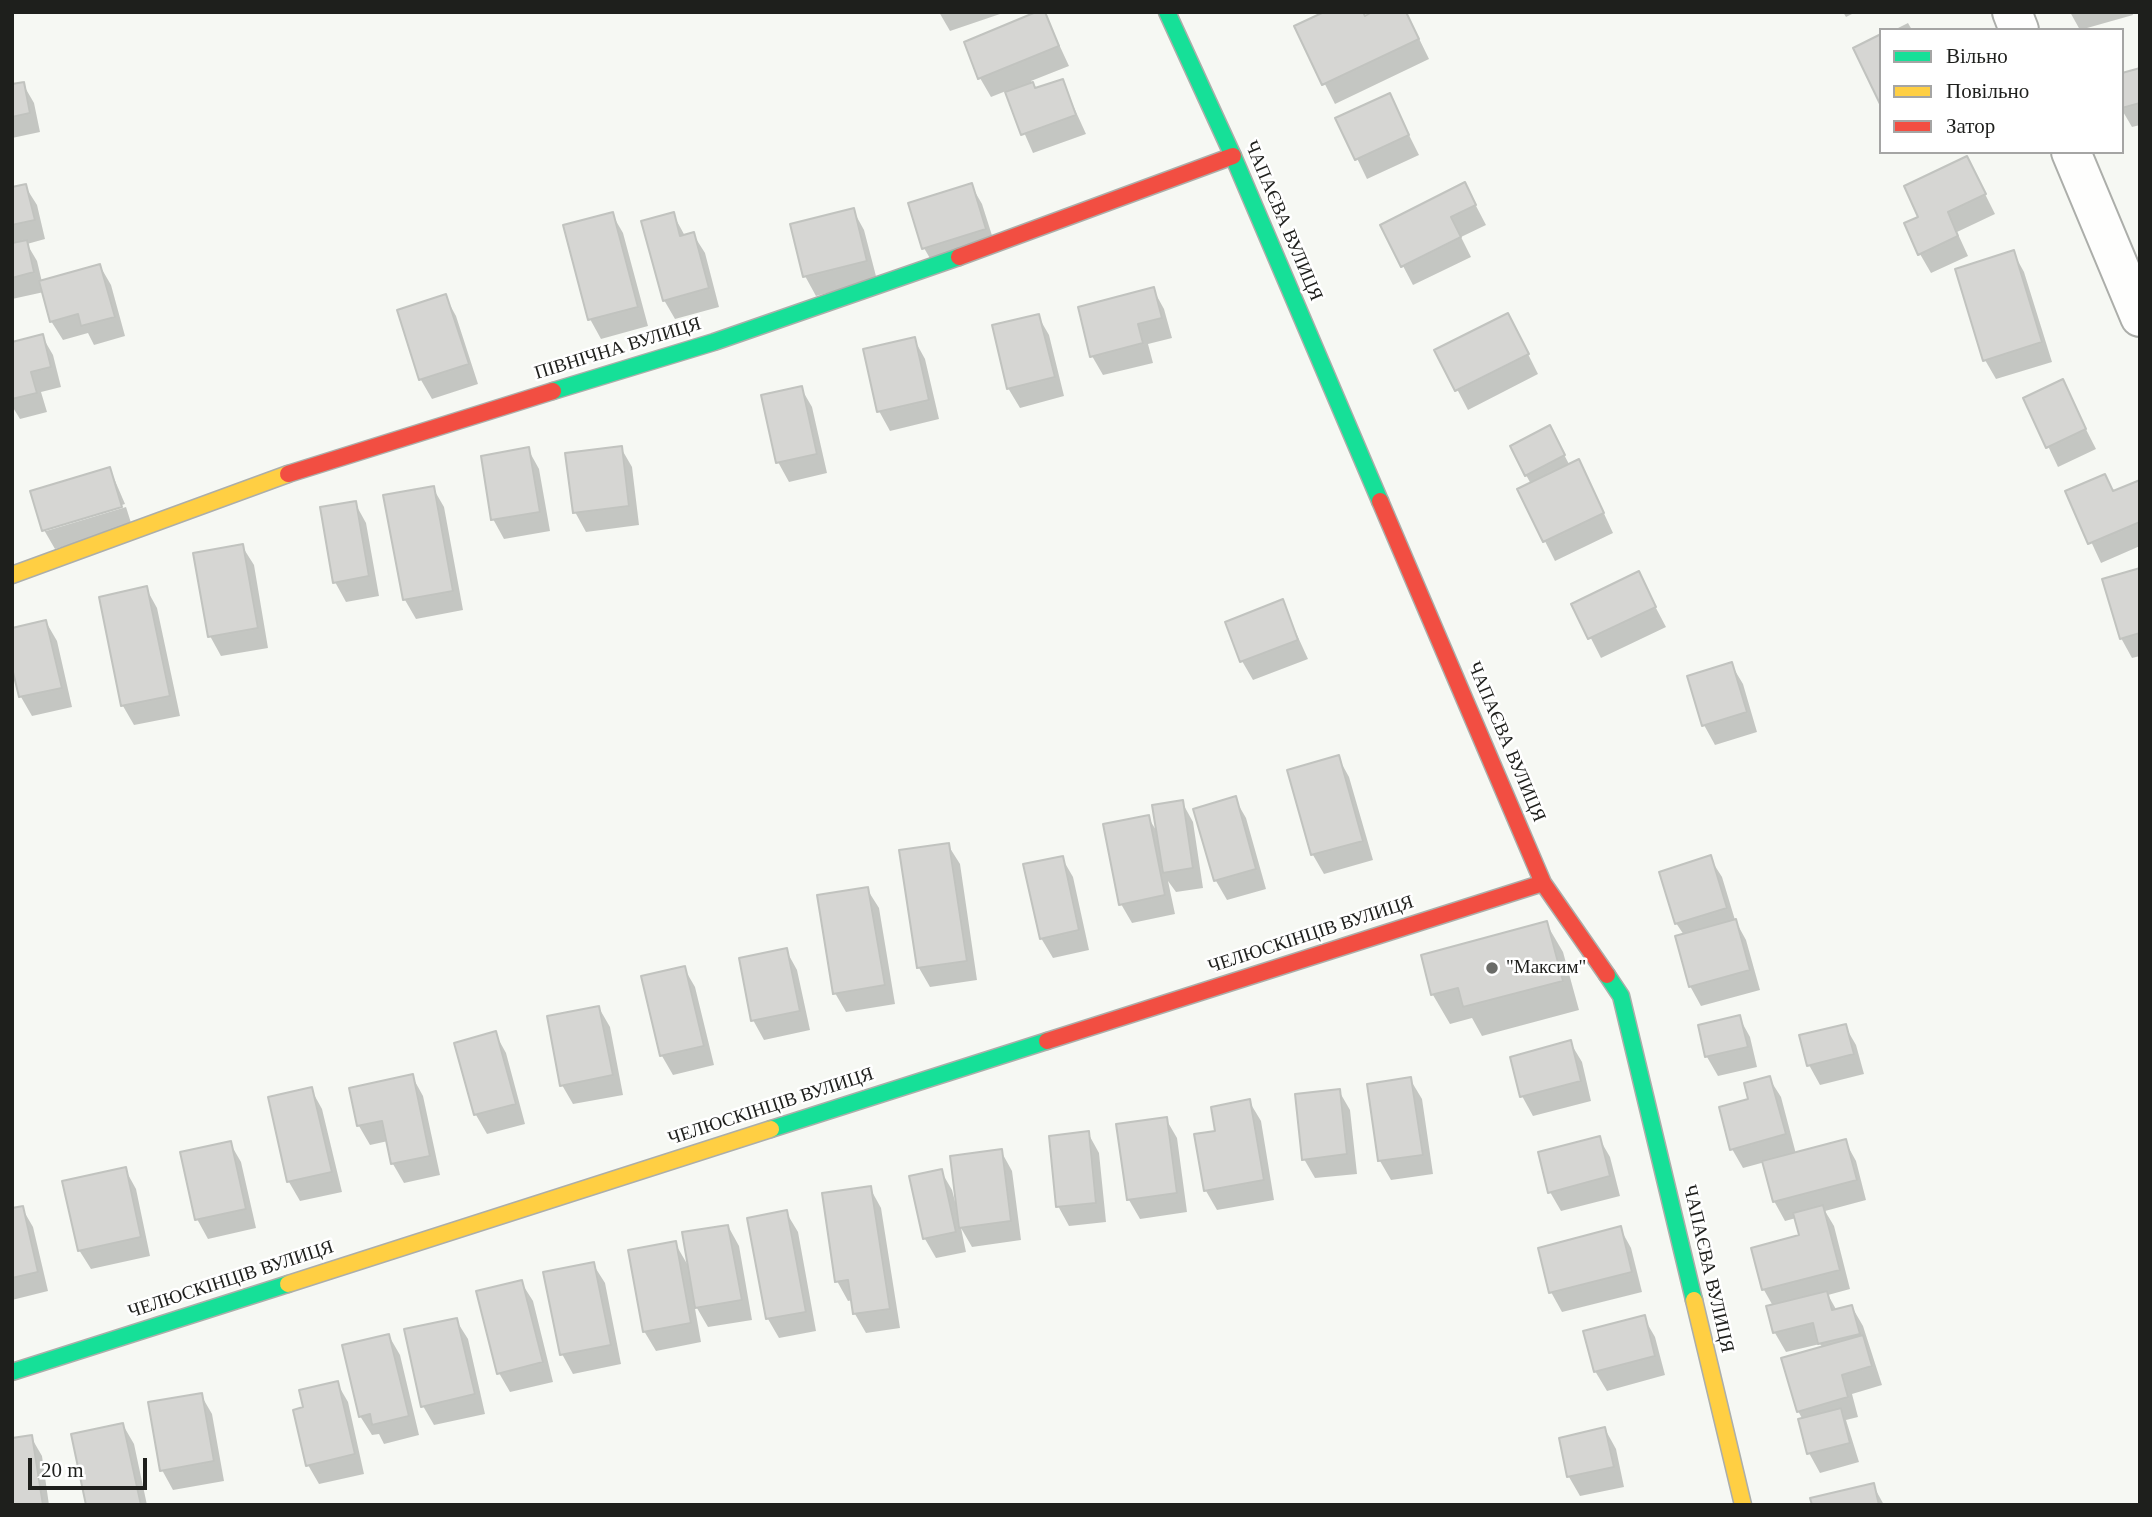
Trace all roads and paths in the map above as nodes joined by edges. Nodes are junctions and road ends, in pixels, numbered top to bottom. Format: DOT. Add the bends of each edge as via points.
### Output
graph roads {
  1 [pos="1167,12"];
  2 [pos="2012,12"];
  3 [pos="2019,28"];
  4 [pos="2072,154"];
  5 [pos="1233,156"];
  6 [pos="2140,317"];
  7 [pos="12,575"];
  8 [pos="1543,883"];
  9 [pos="12,1372"];
  10 [pos="1743,1505"];
  1 -- 5 [label="street, ЧАПАЄВА ВУЛИЦЯ"];
  2 -- 3 [label="street"];
  4 -- 6 [label="street"];
  5 -- 7 [label="street, ПІВНІЧНА ВУЛИЦЯ" via="714,342 323,461"];
  5 -- 8 [label="street, ЧАПАЄВА ВУЛИЦЯ"];
  8 -- 9 [label="street, ЧЕЛЮСКІНЦІВ ВУЛИЦЯ"];
  8 -- 10 [label="street, ЧАПАЄВА ВУЛИЦЯ" via="1621,996"];
}
